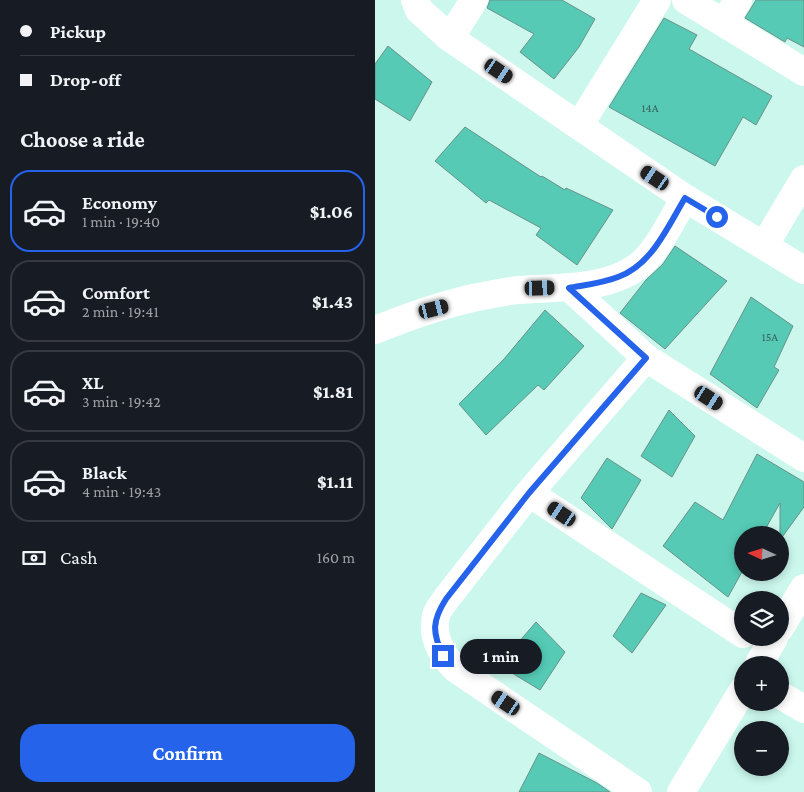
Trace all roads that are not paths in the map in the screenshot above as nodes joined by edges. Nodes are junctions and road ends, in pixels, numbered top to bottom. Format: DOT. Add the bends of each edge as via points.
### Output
graph roads {
  1 [pos="415,0"];
  2 [pos="474,0"];
  3 [pos="657,0"];
  4 [pos="686,0"];
  5 [pos="738,0"];
  6 [pos="724,23"];
  7 [pos="450,38"];
  8 [pos="804,72"];
  9 [pos="579,126"];
  10 [pos="804,179"];
  11 [pos="685,198"];
  12 [pos="764,246"];
  13 [pos="804,270"];
  14 [pos="569,288"];
  15 [pos="375,330"];
  16 [pos="646,358"];
  17 [pos="803,457"];
  18 [pos="529,493"];
  19 [pos="804,588"];
  20 [pos="789,610"];
  21 [pos="734,628"];
  22 [pos="789,701"];
  23 [pos="734,705"];
  24 [pos="804,710"];
  25 [pos="638,792"];
  26 [pos="681,792"];
  1 -- 7 [label="street" via="419,10"];
  2 -- 7 [label="street"];
  3 -- 9 [label="street"];
  4 -- 6 [label="street"];
  5 -- 6 [label="street"];
  6 -- 8 [label="street"];
  7 -- 9 [label="street"];
  9 -- 11 [label="street"];
  10 -- 12 [label="street"];
  11 -- 12 [label="street"];
  11 -- 14 [label="street" via="652,251 638,267 619,277"];
  12 -- 13 [label="street"];
  14 -- 15 [label="street" via="516,290 485,296 417,313"];
  14 -- 16 [label="street"];
  16 -- 17 [label="street"];
  16 -- 18 [label="street"];
  18 -- 21 [label="street"];
  18 -- 25 [label="street" via="436,615 437,644 456,669"];
  19 -- 20 [label="street"];
  22 -- 24 [label="street"];
  23 -- 26 [label="street"];
}
